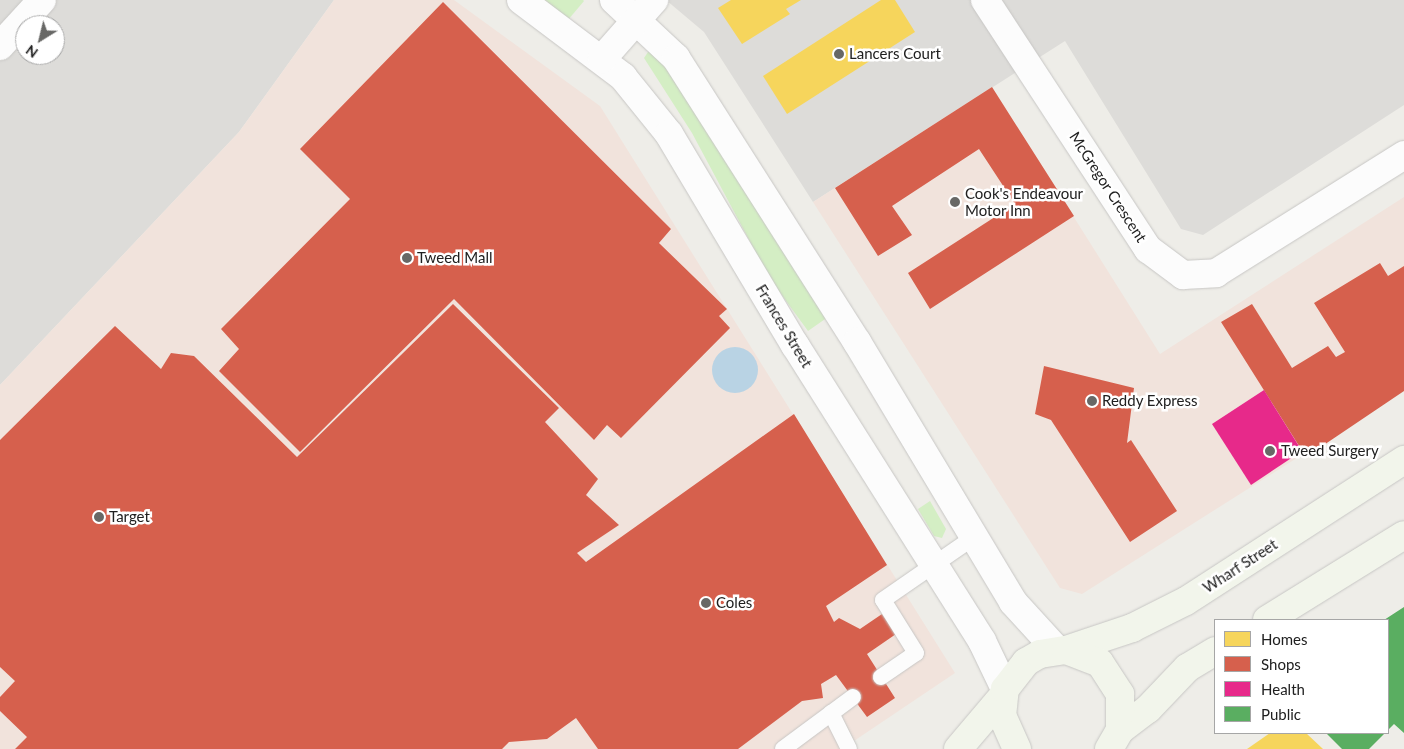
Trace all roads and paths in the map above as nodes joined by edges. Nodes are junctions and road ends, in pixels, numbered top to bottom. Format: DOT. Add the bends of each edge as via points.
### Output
graph roads {
  1 [pos="42,0"];
  2 [pos="521,0"];
  3 [pos="614,0"];
  4 [pos="985,0"];
  5 [pos="646,9"];
  6 [pos="0,46"];
  7 [pos="602,59"];
  8 [pos="1404,155"];
  9 [pos="1404,460"];
  10 [pos="1404,535"];
  11 [pos="974,537"];
  12 [pos="934,565"];
  13 [pos="1269,619"];
  14 [pos="1062,650"];
  15 [pos="1214,652"];
  16 [pos="881,677"];
  17 [pos="1004,692"];
  18 [pos="853,697"];
  19 [pos="831,713"];
  20 [pos="1115,742"];
  21 [pos="783,749"];
  22 [pos="849,749"];
  23 [pos="958,749"];
  24 [pos="1017,749"];
  1 -- 6 [label="street"];
  2 -- 7 [label="street, Frances Street"];
  3 -- 5 [label="street"];
  4 -- 8 [label="street, McGregor Crescent" via="1148,249 1183,275 1216,274"];
  5 -- 7 [label="street"];
  5 -- 11 [label="street"];
  7 -- 12 [label="street, Frances Street" via="625,79 670,134"];
  9 -- 14 [label="main road, Wharf Street" via="1149,622"];
  10 -- 13 [label="main road"];
  11 -- 12 [label="lane"];
  11 -- 14 [label="street" via="1013,602"];
  12 -- 16 [label="lane" via="882,600 916,652"];
  12 -- 17 [label="street, Frances Street"];
  14 -- 17 [label="main road, Wharf Street" via="1026,662"];
  14 -- 20 [label="main road" via="1100,663 1113,677 1123,712"];
  15 -- 20 [label="main road" via="1187,668"];
  17 -- 23 [label="main road"];
  17 -- 24 [label="main road" via="1002,716"];
  18 -- 19 [label="lane"];
  19 -- 21 [label="lane"];
  19 -- 22 [label="lane"];
}
